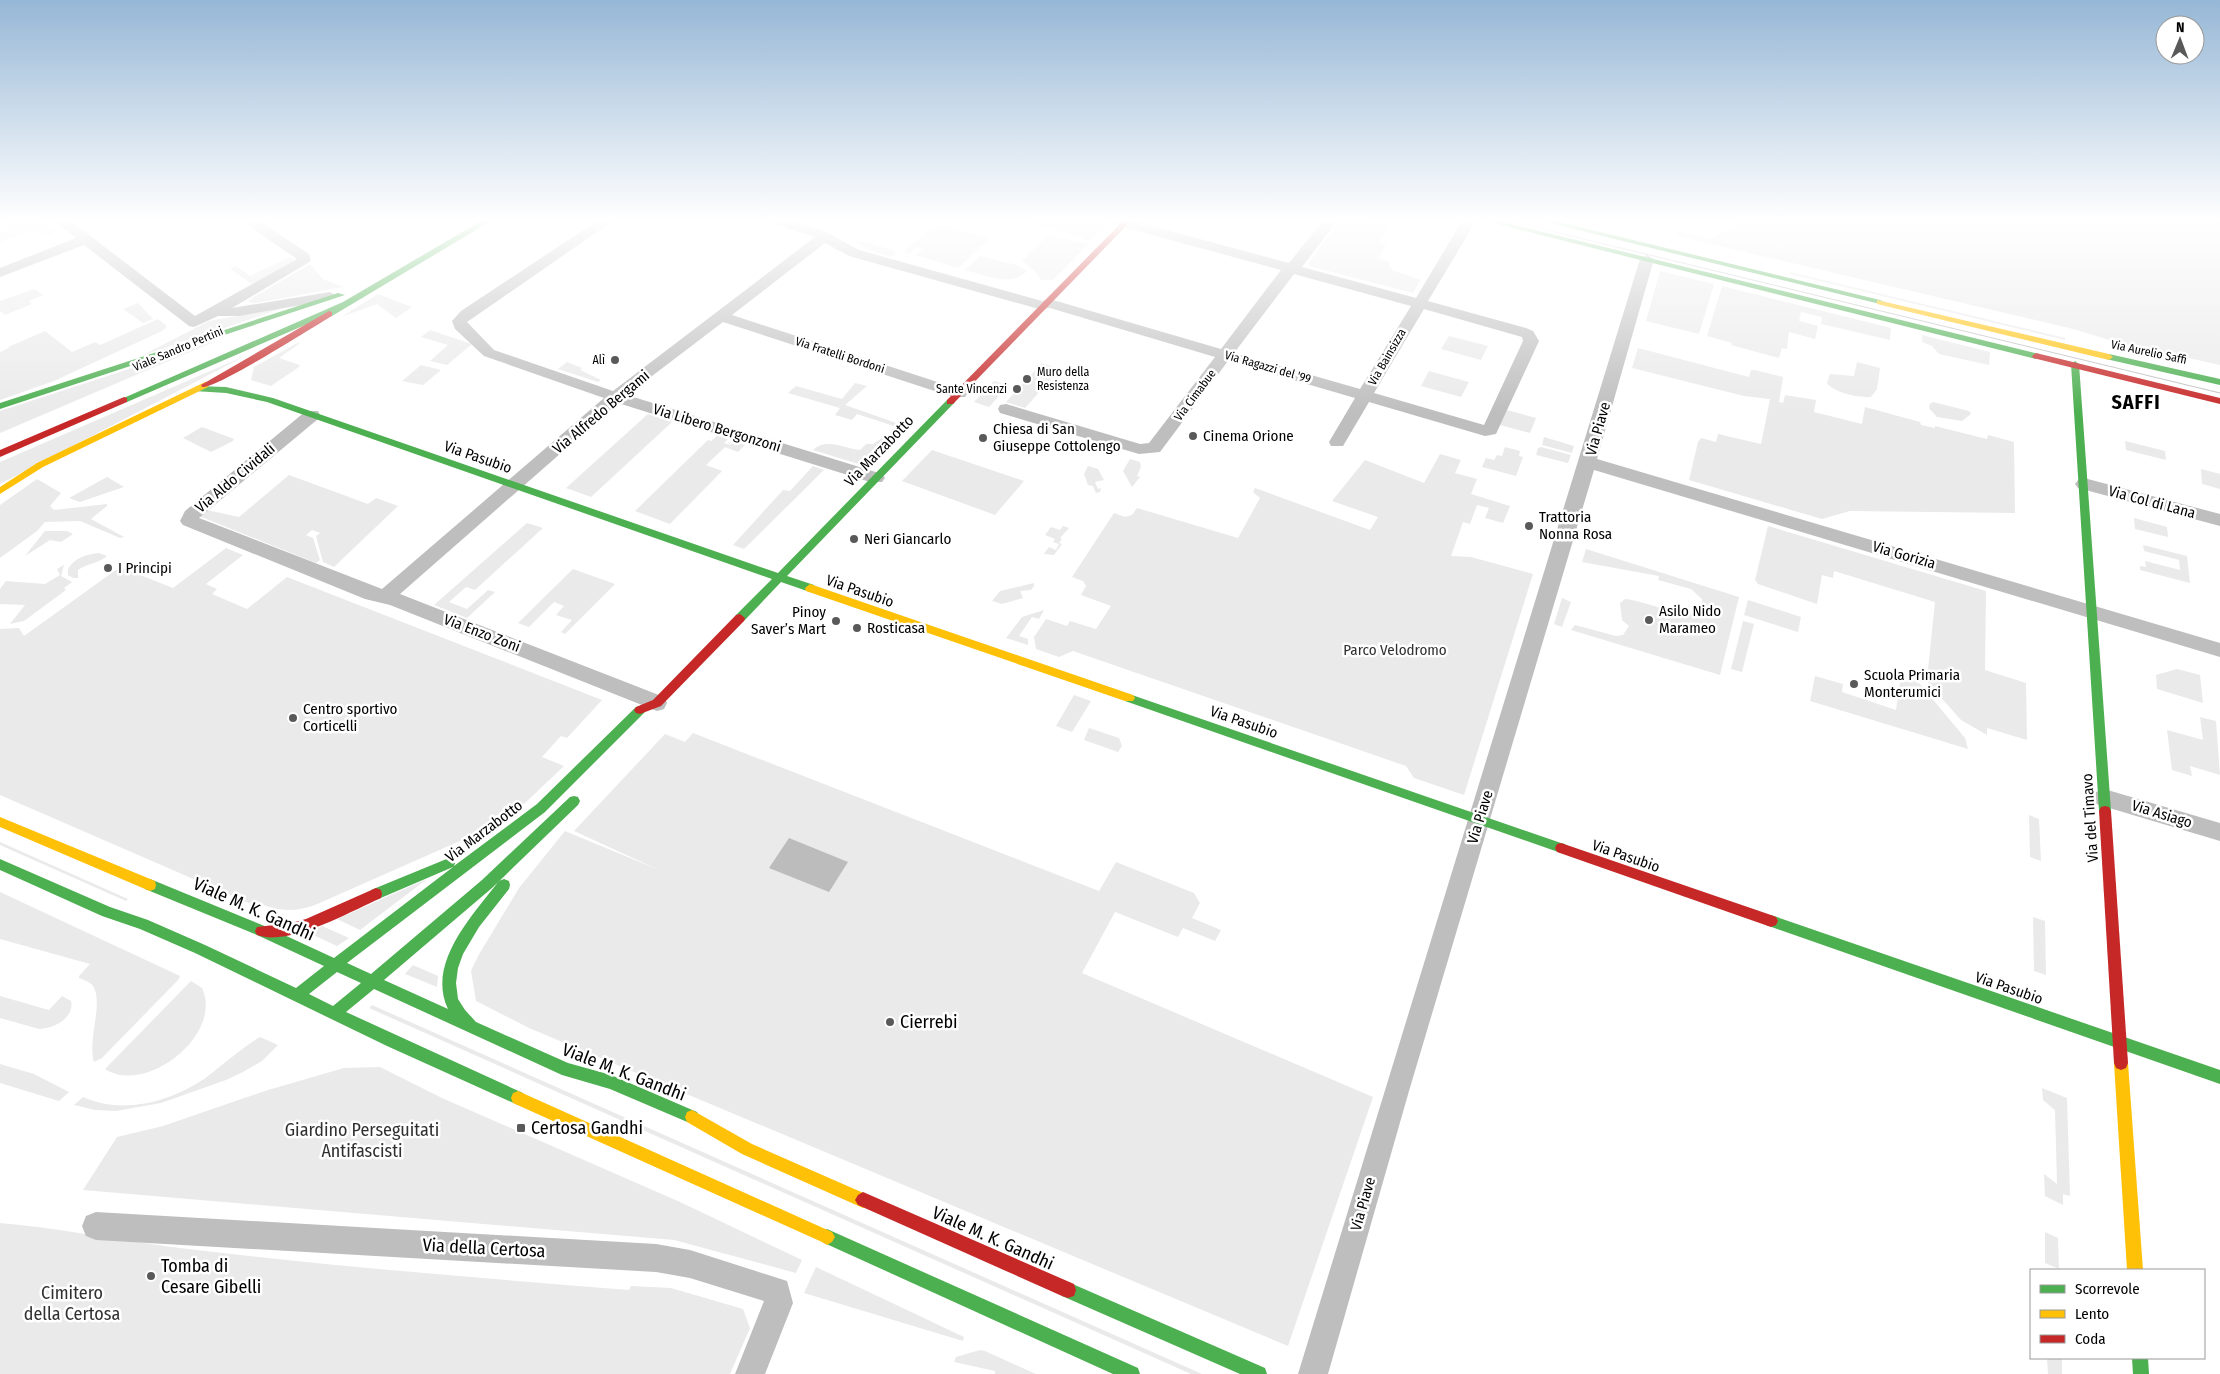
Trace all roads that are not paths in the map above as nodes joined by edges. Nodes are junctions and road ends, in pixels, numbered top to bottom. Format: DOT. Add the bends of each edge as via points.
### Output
graph roads {
  1 [pos="141,285"];
  2 [pos="262,285"];
  3 [pos="364,285"];
  4 [pos="367,285"];
  5 [pos="510,285"];
  6 [pos="761,285"];
  7 [pos="964,285"];
  8 [pos="1064,285"];
  9 [pos="1280,285"];
  10 [pos="1355,285"];
  11 [pos="1430,285"];
  12 [pos="1639,285"];
  13 [pos="1750,285"];
  14 [pos="1809,285"];
  15 [pos="341,299"];
  16 [pos="1419,303"];
  17 [pos="1046,304"];
  18 [pos="216,312"];
  19 [pos="720,316"];
  20 [pos="150,345"];
  21 [pos="1225,355"];
  22 [pos="2076,364"];
  23 [pos="232,370"];
  24 [pos="74,382"];
  25 [pos="2220,382"];
  26 [pos="197,389"];
  27 [pos="114,391"];
  28 [pos="959,394"];
  29 [pos="1365,395"];
  30 [pos="257,396"];
  31 [pos="616,396"];
  32 [pos="2220,401"];
  33 [pos="0,406"];
  34 [pos="1006,409"];
  35 [pos="312,415"];
  36 [pos="1338,442"];
  37 [pos="0,454"];
  38 [pos="1588,462"];
  39 [pos="876,478"];
  40 [pos="2084,484"];
  41 [pos="515,485"];
  42 [pos="0,491"];
  43 [pos="2220,520"];
  44 [pos="305,568"];
  45 [pos="779,578"];
  46 [pos="385,597"];
  47 [pos="2092,611"];
  48 [pos="2220,650"];
  49 [pos="656,711"];
  50 [pos="585,790"];
  51 [pos="2104,798"];
  52 [pos="1479,820"];
  53 [pos="0,822"];
  54 [pos="2220,832"];
  55 [pos="498,841"];
  56 [pos="536,842"];
  57 [pos="0,864"];
  58 [pos="262,931"];
  59 [pos="336,965"];
  60 [pos="372,982"];
  61 [pos="299,994"];
  62 [pos="335,1013"];
  63 [pos="472,1026"];
  64 [pos="2120,1042"];
  65 [pos="2220,1078"];
  66 [pos="96,1226"];
  67 [pos="2134,1269"];
  68 [pos="2140,1359"];
  69 [pos="750,1374"];
  70 [pos="1132,1374"];
  71 [pos="1259,1374"];
  72 [pos="1313,1374"];
  73 [pos="2141,1374"];
  1 -- 18 [label="street" via="189,325"];
  2 -- 18 [label="street"];
  3 -- 15 [label="main road, Viale Sandro Pertini"];
  4 -- 15 [label="main road, Viale Sandro Pertini"];
  5 -- 31 [label="street, Via Libero Bergonzoni" via="460,319 460,326 489,353"];
  6 -- 19 [label="street, Via Alfredo Bergami"];
  7 -- 17 [label="street, Via Ragazzi del '99"];
  8 -- 17 [label="main road, Via Marzabotto"];
  9 -- 21 [label="street, Via Cimabue"];
  10 -- 16 [label="street"];
  11 -- 16 [label="street, Via Bainsizza"];
  12 -- 38 [label="street, Via Piave"];
  13 -- 22 [label="main road, Via Aurelio Saffi"];
  14 -- 25 [label="main road, Via Aurelio Saffi"];
  15 -- 18 [label="street"];
  15 -- 23 [label="main road, Viale Sandro Pertini"];
  15 -- 24 [label="main road"];
  15 -- 27 [label="main road, Viale Sandro Pertini"];
  15 -- 37 [label="main road, Viale Sandro Pertini"];
  16 -- 29 [label="street, Via Bainsizza"];
  16 -- 29 [label="street, Via Ragazzi del '99" via="1521,331 1531,338 1488,431"];
  17 -- 21 [label="street, Via Ragazzi del '99"];
  17 -- 28 [label="main road, Via Marzabotto"];
  19 -- 28 [label="street, Via Fratelli Bordoni"];
  19 -- 31 [label="street, Via Alfredo Bergami"];
  20 -- 24 [label="main road"];
  21 -- 29 [label="street, Via Ragazzi del '99"];
  21 -- 34 [label="street, Via Cimabue" via="1151,449 1139,449"];
  22 -- 32 [label="main road, Via Aurelio Saffi"];
  22 -- 40 [label="main road, Via del Timavo"];
  23 -- 26 [label="main road, Viale Sandro Pertini"];
  23 -- 30 [label="main road, Via Pasubio" via="234,381"];
  24 -- 33 [label="main road"];
  26 -- 30 [label="main road, Via Pasubio" via="217,388"];
  26 -- 42 [label="main road, Viale Sandro Pertini" via="40,465"];
  28 -- 39 [label="main road, Via Marzabotto"];
  29 -- 36 [label="street, Via Bainsizza"];
  30 -- 35 [label="main road, Via Pasubio"];
  31 -- 39 [label="street, Via Libero Bergonzoni"];
  31 -- 41 [label="street, Via Alfredo Bergami"];
  35 -- 41 [label="main road, Via Pasubio"];
  35 -- 44 [label="street, Via Aldo Cividali" via="188,519"];
  38 -- 47 [label="street, Via Gorizia"];
  38 -- 52 [label="street, Via Piave"];
  39 -- 45 [label="main road, Via Marzabotto"];
  40 -- 43 [label="street, Via Col di Lana"];
  40 -- 47 [label="main road, Via del Timavo"];
  41 -- 45 [label="main road, Via Pasubio"];
  41 -- 46 [label="street, Via Alfredo Bergami"];
  44 -- 46 [label="street, Via Enzo Zoni"];
  45 -- 49 [label="main road, Via Marzabotto"];
  45 -- 52 [label="main road, Via Pasubio"];
  46 -- 49 [label="street, Via Enzo Zoni" via="610,682"];
  47 -- 48 [label="street, Via Gorizia"];
  47 -- 51 [label="main road, Via del Timavo"];
  49 -- 55 [label="main road, Via Marzabotto" via="638,711 547,804"];
  50 -- 56 [label="main road"];
  51 -- 54 [label="street, Via Asiago"];
  51 -- 64 [label="main road, Via del Timavo"];
  52 -- 64 [label="main road, Via Pasubio"];
  52 -- 72 [label="street, Via Piave"];
  53 -- 58 [label="main road, Viale M. K. Gandhi"];
  55 -- 58 [label="main road" via="320,920 286,930"];
  55 -- 59 [label="main road, Via Marzabotto"];
  56 -- 60 [label="main road"];
  56 -- 63 [label="main road" via="463,944 451,969 452,999 457,1010"];
  57 -- 61 [label="main road"];
  58 -- 59 [label="main road, Viale M. K. Gandhi"];
  59 -- 60 [label="main road, Viale M. K. Gandhi"];
  59 -- 61 [label="main road, Via Marzabotto"];
  60 -- 62 [label="main road"];
  60 -- 63 [label="main road, Viale M. K. Gandhi"];
  61 -- 62 [label="main road"];
  62 -- 70 [label="main road"];
  63 -- 71 [label="main road, Viale M. K. Gandhi" via="567,1070 612,1082 696,1119 747,1149"];
  64 -- 65 [label="main road, Via Pasubio"];
  64 -- 67 [label="main road, Via del Timavo"];
  66 -- 69 [label="street, Via della Certosa" via="674,1260 778,1291 779,1303"];
  68 -- 73 [label="main road"];
}
